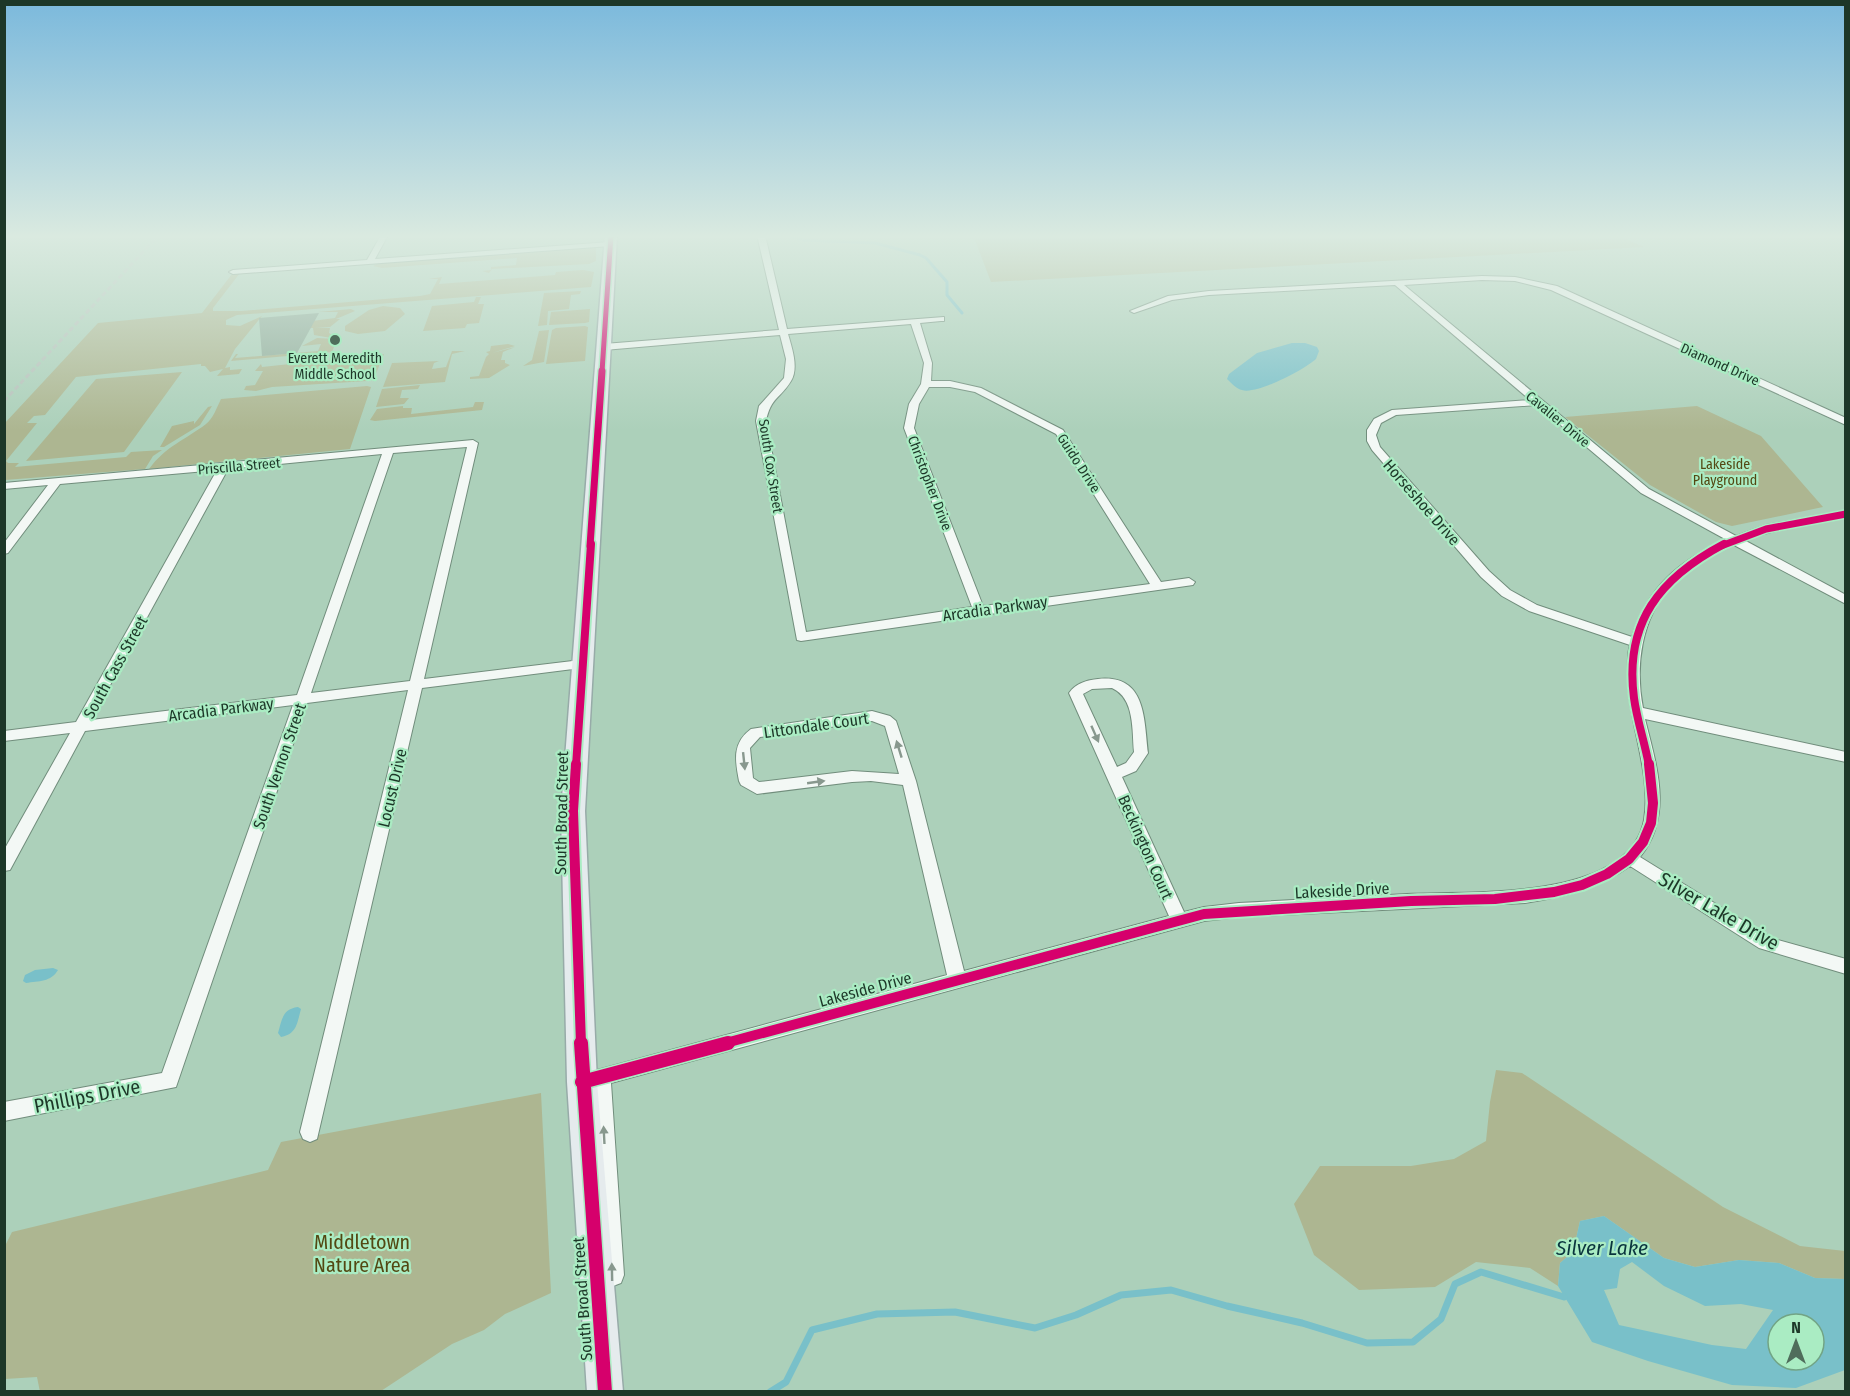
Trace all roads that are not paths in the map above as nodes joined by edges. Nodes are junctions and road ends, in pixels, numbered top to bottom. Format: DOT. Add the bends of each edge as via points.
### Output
graph roads {
  1 [pos="607,300"];
  2 [pos="776,300"];
  3 [pos="1163,300"];
  4 [pos="1417,300"];
  5 [pos="1577,300"];
  6 [pos="1134,311"];
  7 [pos="941,319"];
  8 [pos="915,322"];
  9 [pos="783,332"];
  10 [pos="604,347"];
  11 [pos="926,384"];
  12 [pos="1537,402"];
  13 [pos="1845,422"];
  14 [pos="473,443"];
  15 [pos="388,452"];
  16 [pos="224,467"];
  17 [pos="57,481"];
  18 [pos="4,486"];
  19 [pos="1845,514"];
  20 [pos="1731,539"];
  21 [pos="4,551"];
  22 [pos="1189,582"];
  23 [pos="1157,586"];
  24 [pos="1845,600"];
  25 [pos="979,610"];
  26 [pos="801,637"];
  27 [pos="1637,643"];
  28 [pos="581,664"];
  29 [pos="416,685"];
  30 [pos="303,699"];
  31 [pos="1637,712"];
  32 [pos="82,727"];
  33 [pos="4,736"];
  34 [pos="1845,757"];
  35 [pos="1113,775"];
  36 [pos="909,781"];
  37 [pos="1630,858"];
  38 [pos="4,865"];
  39 [pos="1179,919"];
  40 [pos="1845,967"];
  41 [pos="957,980"];
  42 [pos="592,1079"];
  43 [pos="169,1081"];
  44 [pos="4,1112"];
  45 [pos="310,1132"];
  46 [pos="605,1392"];
  1 -- 10 [label="main road, South Broad Street"];
  2 -- 9 [label="street, South Cox Street"];
  3 -- 6 [label="street, Diamond Drive"];
  4 -- 12 [label="street, Cavalier Drive"];
  5 -- 13 [label="street, Diamond Drive"];
  7 -- 8 [label="street"];
  8 -- 9 [label="street"];
  8 -- 11 [label="street, Christopher Drive" via="928,363"];
  9 -- 10 [label="street"];
  9 -- 26 [label="street, South Cox Street" via="790,359 788,379 764,406 761,421"];
  10 -- 28 [label="main road, South Broad Street"];
  11 -- 23 [label="street, Guido Drive" via="978,390 1060,432"];
  11 -- 25 [label="street, Christopher Drive" via="914,404 909,428"];
  12 -- 20 [label="street, Cavalier Drive" via="1645,491"];
  12 -- 27 [label="street, Horseshoe Drive" via="1395,412 1379,419 1370,436 1391,466 1506,593 1533,608"];
  14 -- 15 [label="street, Priscilla Street"];
  14 -- 29 [label="street, Locust Drive"];
  15 -- 16 [label="street, Priscilla Street"];
  15 -- 30 [label="street, South Vernon Street"];
  16 -- 17 [label="street, Priscilla Street"];
  16 -- 32 [label="street, South Cass Street"];
  17 -- 18 [label="street, Priscilla Street"];
  17 -- 21 [label="street"];
  19 -- 20 [label="street, Lakeside Drive" via="1794,521"];
  20 -- 24 [label="street, Cavalier Drive"];
  20 -- 27 [label="street, Lakeside Drive" via="1693,559 1663,587 1644,620"];
  22 -- 23 [label="street, Arcadia Parkway"];
  23 -- 25 [label="street, Arcadia Parkway"];
  25 -- 26 [label="street, Arcadia Parkway"];
  27 -- 31 [label="street, Lakeside Drive"];
  28 -- 29 [label="street, Arcadia Parkway"];
  28 -- 42 [label="main road, South Broad Street" via="573,812"];
  29 -- 30 [label="street, Arcadia Parkway"];
  29 -- 45 [label="street, Locust Drive"];
  30 -- 32 [label="street, Arcadia Parkway"];
  30 -- 43 [label="street, South Vernon Street"];
  31 -- 34 [label="street"];
  31 -- 37 [label="street, Lakeside Drive" via="1653,787 1653,807 1642,842"];
  32 -- 33 [label="street, Arcadia Parkway"];
  32 -- 38 [label="street, South Cass Street"];
  35 -- 35 [label="street, Beckington Court, one-way" via="1131,767 1141,753 1133,696 1126,687 1111,682 1083,685 1076,693"];
  35 -- 39 [label="street, Beckington Court"];
  36 -- 36 [label="street, Littondale Court, one-way" via="891,724 872,716 756,733 742,747 746,781 757,788 866,775"];
  36 -- 41 [label="street, Littondale Court"];
  37 -- 39 [label="street, Lakeside Drive" via="1594,881 1525,896 1239,910"];
  37 -- 40 [label="street, Silver Lake Drive" via="1765,942"];
  39 -- 41 [label="street, Lakeside Drive"];
  41 -- 42 [label="street, Lakeside Drive"];
  42 -- 46 [label="main road, South Broad Street" via="599,1328"];
  43 -- 44 [label="street, Phillips Drive"];
}
